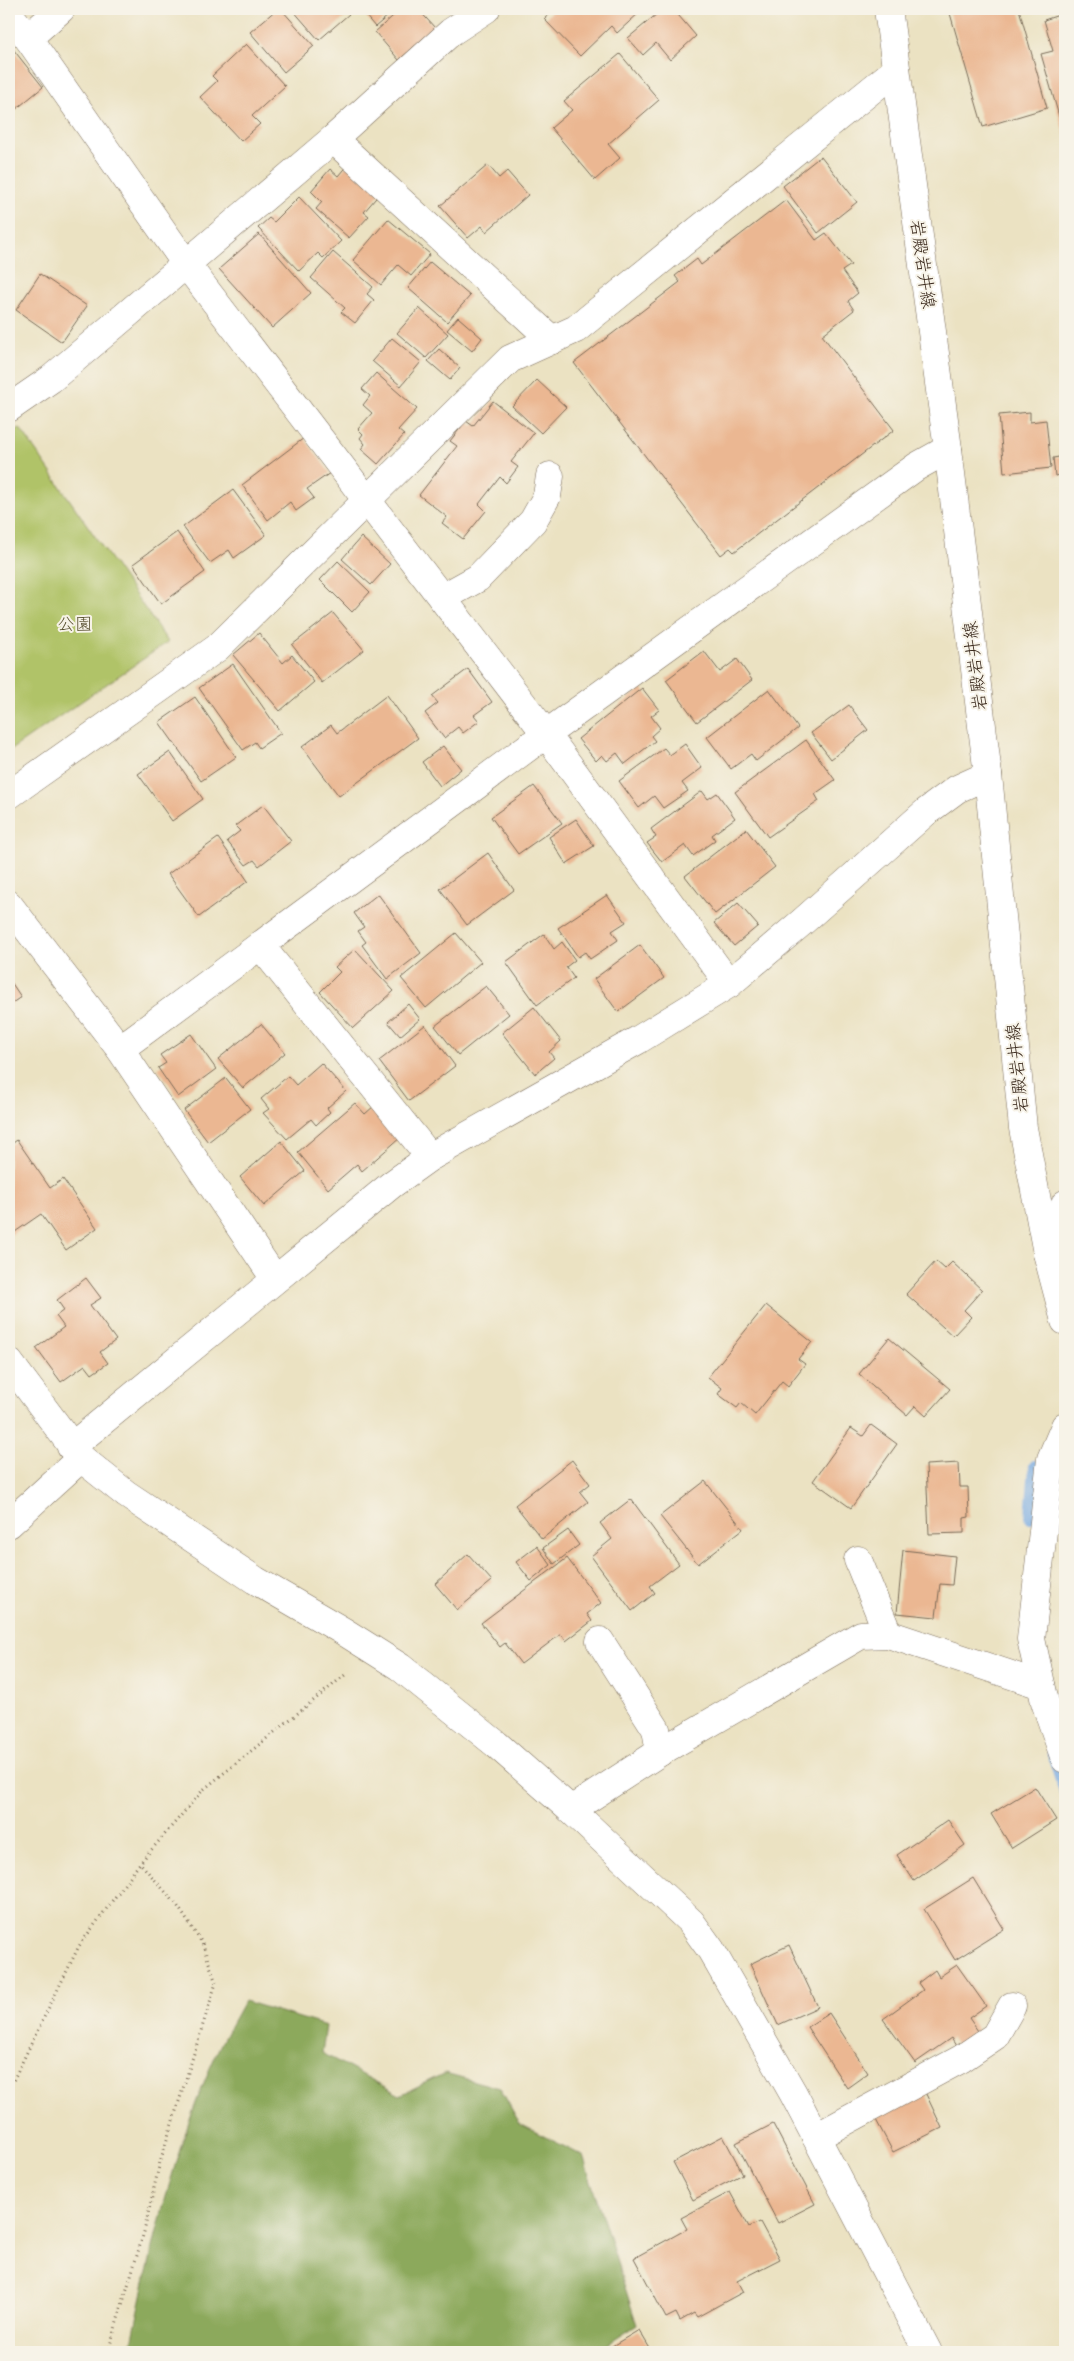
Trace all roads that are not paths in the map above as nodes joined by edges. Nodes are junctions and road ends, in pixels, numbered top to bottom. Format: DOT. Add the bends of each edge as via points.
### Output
graph roads {
  1 [pos="61,9"];
  2 [pos="486,9"];
  3 [pos="888,9"];
  4 [pos="9,14"];
  5 [pos="28,38"];
  6 [pos="896,70"];
  7 [pos="334,139"];
  8 [pos="186,264"];
  9 [pos="552,340"];
  10 [pos="9,408"];
  11 [pos="948,449"];
  12 [pos="550,476"];
  13 [pos="367,501"];
  14 [pos="442,598"];
  15 [pos="546,734"];
  16 [pos="988,774"];
  17 [pos="9,795"];
  18 [pos="9,905"];
  19 [pos="260,944"];
  20 [pos="729,984"];
  21 [pos="120,1049"];
  22 [pos="430,1157"];
  23 [pos="1065,1204"];
  24 [pos="1047,1253"];
  25 [pos="275,1279"];
  26 [pos="1065,1321"];
  27 [pos="9,1362"];
  28 [pos="1065,1426"];
  29 [pos="76,1452"];
  30 [pos="9,1524"];
  31 [pos="858,1560"];
  32 [pos="888,1634"];
  33 [pos="600,1641"];
  34 [pos="1041,1685"];
  35 [pos="660,1752"];
  36 [pos="1065,1758"];
  37 [pos="572,1810"];
  38 [pos="1012,2006"];
  39 [pos="816,2137"];
  40 [pos="919,2349"];
  1 -- 5 [label="street"];
  2 -- 7 [label="street" via="451,32"];
  3 -- 6 [label="street, 岩殿岩井線"];
  4 -- 5 [label="street"];
  5 -- 8 [label="street"];
  6 -- 9 [label="street" via="576,329"];
  6 -- 11 [label="street, 岩殿岩井線"];
  7 -- 8 [label="street"];
  7 -- 9 [label="street"];
  8 -- 10 [label="street" via="51,379"];
  8 -- 13 [label="street"];
  9 -- 13 [label="street" via="510,359"];
  11 -- 15 [label="street" via="916,467"];
  11 -- 16 [label="street, 岩殿岩井線"];
  12 -- 14 [label="street" via="547,496 534,521 478,578"];
  13 -- 14 [label="street"];
  13 -- 17 [label="street" via="217,648"];
  14 -- 15 [label="street"];
  15 -- 19 [label="street"];
  15 -- 20 [label="street"];
  16 -- 20 [label="street" via="957,789 926,812"];
  16 -- 24 [label="street, 岩殿岩井線" via="1024,1128"];
  18 -- 21 [label="street"];
  19 -- 21 [label="street"];
  19 -- 22 [label="street"];
  20 -- 22 [label="street" via="638,1040"];
  21 -- 25 [label="street"];
  22 -- 25 [label="street"];
  23 -- 24 [label="street"];
  24 -- 26 [label="street, 岩殿岩井線"];
  25 -- 29 [label="street"];
  27 -- 29 [label="street"];
  28 -- 34 [label="street" via="1051,1459 1031,1639"];
  29 -- 30 [label="street"];
  29 -- 37 [label="street" via="126,1494 255,1580 400,1667"];
  31 -- 32 [label="street"];
  32 -- 34 [label="street"];
  32 -- 35 [label="street" via="861,1635"];
  33 -- 35 [label="street" via="656,1729"];
  34 -- 36 [label="street"];
  35 -- 37 [label="street"];
  37 -- 39 [label="street" via="691,1922 716,1958"];
  38 -- 39 [label="street" via="995,2036 961,2059"];
  39 -- 40 [label="street"];
}
